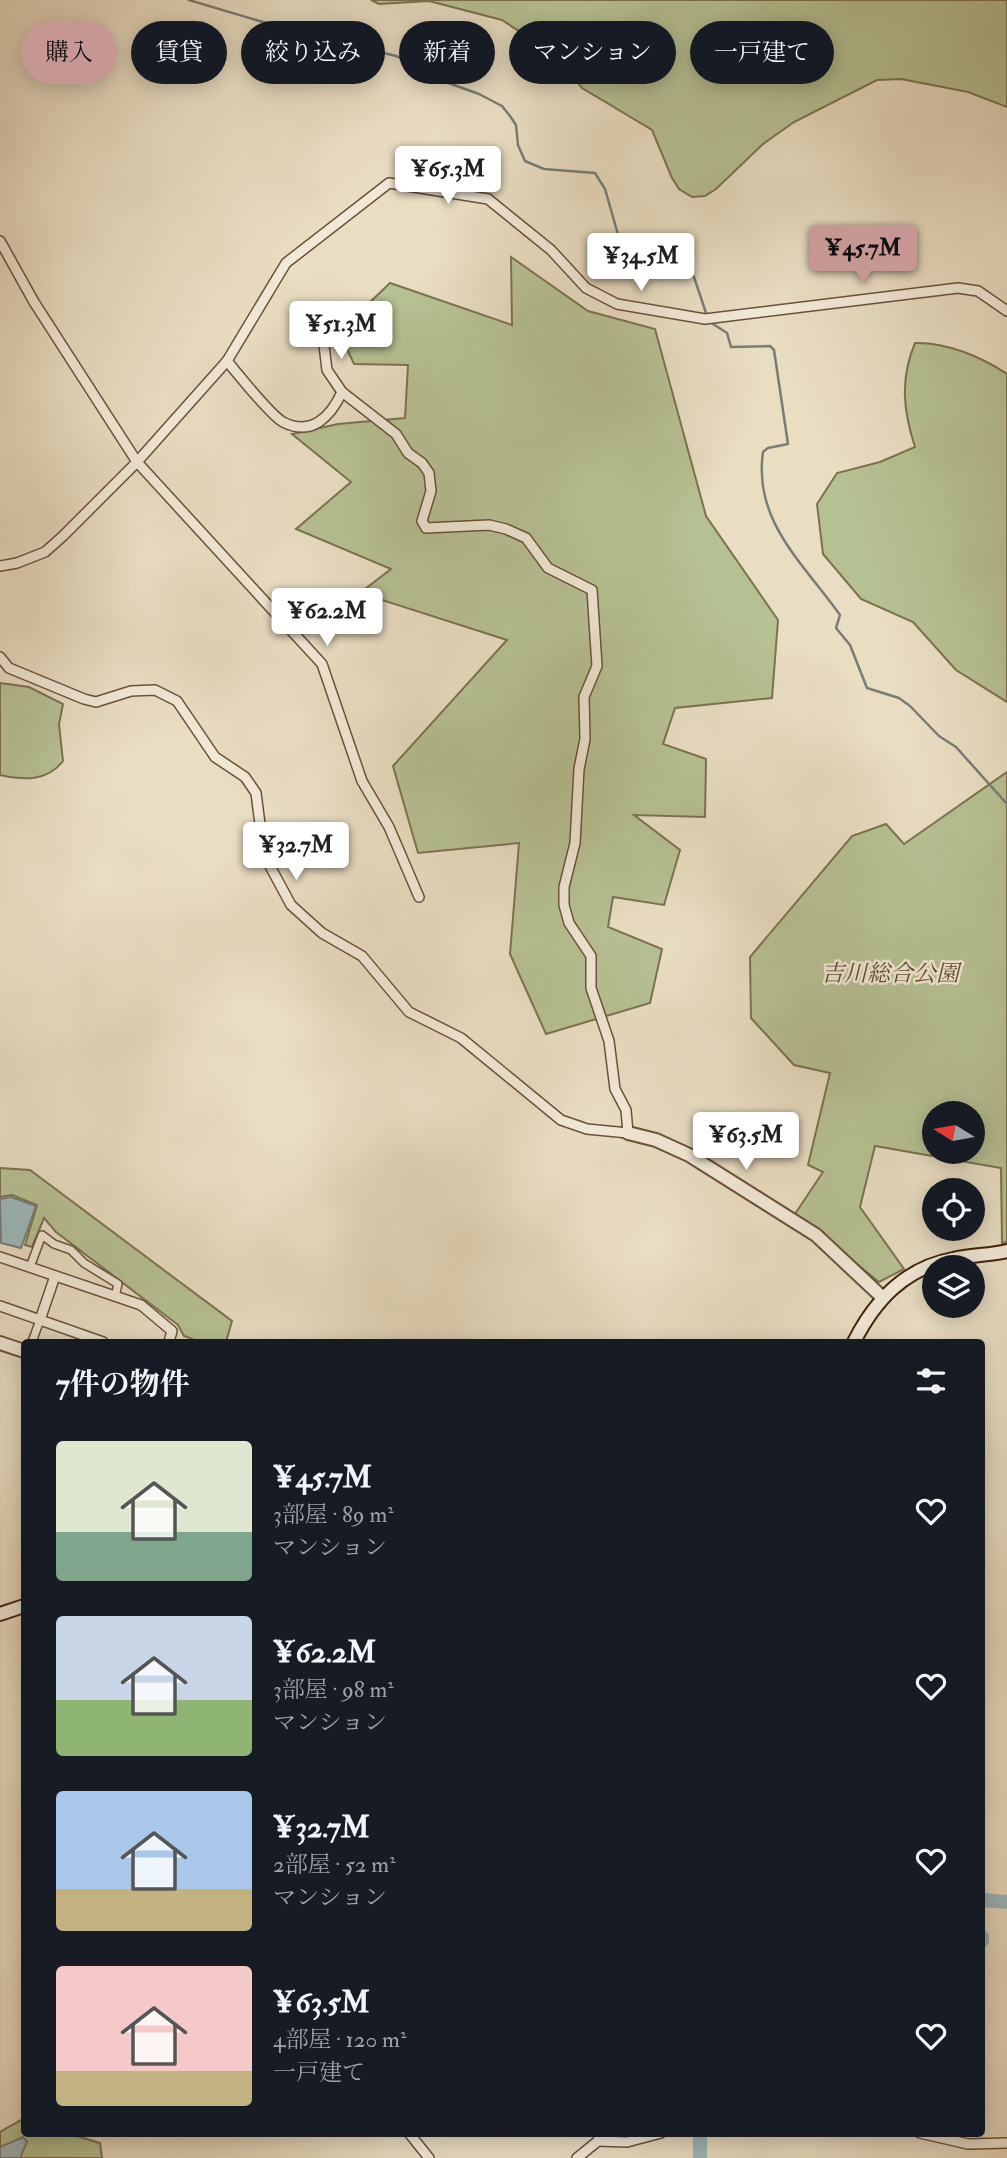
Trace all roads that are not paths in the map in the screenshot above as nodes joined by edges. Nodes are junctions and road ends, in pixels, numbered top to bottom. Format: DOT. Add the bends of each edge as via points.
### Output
graph roads {
  1 [pos="0,241"];
  2 [pos="1007,312"];
  3 [pos="323,337"];
  4 [pos="227,361"];
  5 [pos="342,392"];
  6 [pos="137,462"];
  7 [pos="0,566"];
  8 [pos="0,657"];
  9 [pos="419,897"];
  10 [pos="628,1133"];
  11 [pos="1007,1251"];
  12 [pos="0,1257"];
  13 [pos="30,1267"];
  14 [pos="55,1276"];
  15 [pos="115,1297"];
  16 [pos="883,1297"];
  17 [pos="0,1306"];
  18 [pos="40,1320"];
  19 [pos="33,1339"];
  20 [pos="94,1339"];
  21 [pos="170,1339"];
  22 [pos="856,1339"];
  23 [pos="0,1343"];
  24 [pos="21,1350"];
  25 [pos="21,1607"];
  26 [pos="0,1614"];
  27 [pos="412,2137"];
  28 [pos="599,2137"];
  29 [pos="646,2137"];
  30 [pos="937,2137"];
  31 [pos="1007,2143"];
  32 [pos="429,2158"];
  33 [pos="577,2158"];
  1 -- 6 [label="street"];
  2 -- 4 [label="street" via="978,291 958,288 705,319 617,304 586,288 551,250 488,199 394,183 286,263"];
  3 -- 5 [label="street" via="327,370"];
  4 -- 5 [label="street" via="282,422 320,423 332,414"];
  4 -- 6 [label="street"];
  5 -- 10 [label="street" via="396,434 429,474 431,491 422,521 426,528 489,525 506,529 526,538 548,568 592,590 597,666 584,697 585,739 564,905 569,923 591,956 592,988 610,1041 615,1090 626,1110"];
  6 -- 7 [label="street" via="45,552"];
  6 -- 9 [label="street" via="322,664 362,781 389,827"];
  8 -- 10 [label="street" via="9,668 96,702 131,691 155,690 177,701 215,757 245,777 256,793 264,855 292,905 321,933 362,956 409,1012 461,1038 555,1115 587,1129"];
  10 -- 16 [label="street" via="689,1155 816,1235"];
  11 -- 16 [label="street" via="928,1266"];
  12 -- 13 [label="street"];
  13 -- 14 [label="street"];
  13 -- 15 [label="street" via="42,1235 118,1284"];
  14 -- 15 [label="street"];
  14 -- 18 [label="street"];
  15 -- 21 [label="street" via="141,1306 172,1331"];
  16 -- 22 [label="street"];
  17 -- 18 [label="street"];
  18 -- 19 [label="street"];
  18 -- 20 [label="street"];
  23 -- 24 [label="street"];
  25 -- 26 [label="street"];
  27 -- 32 [label="street"];
  28 -- 29 [label="street" via="627,2142"];
  28 -- 33 [label="street"];
  30 -- 31 [label="street" via="968,2144"];
}
